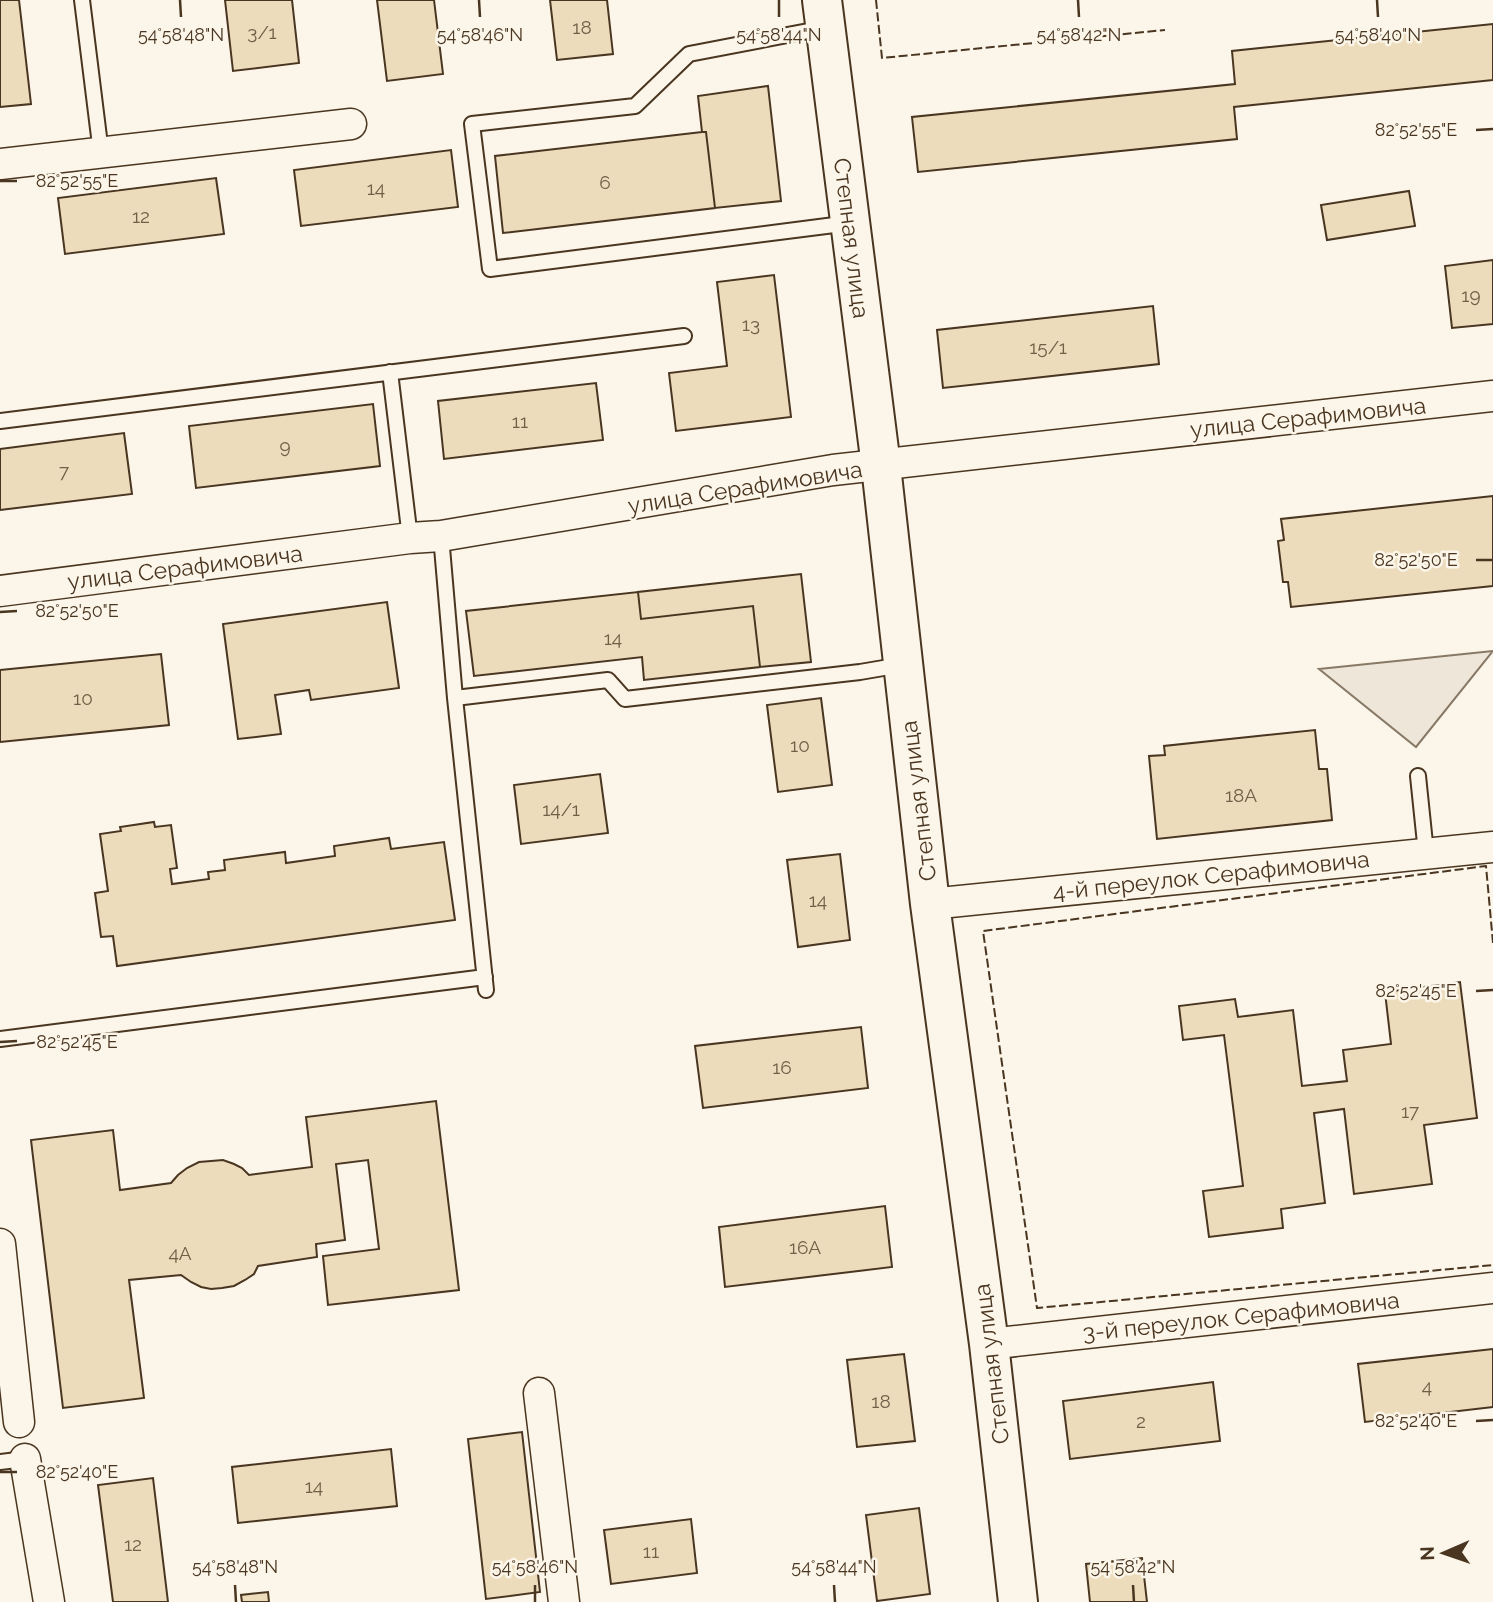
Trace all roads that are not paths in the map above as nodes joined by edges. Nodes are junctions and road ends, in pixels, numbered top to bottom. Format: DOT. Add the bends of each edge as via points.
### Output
graph roads {
  1 [pos="82,0"];
  2 [pos="824,14"];
  3 [pos="351,124"];
  4 [pos="101,153"];
  5 [pos="0,164"];
  6 [pos="850,223"];
  7 [pos="684,336"];
  8 [pos="390,372"];
  9 [pos="1493,396"];
  10 [pos="0,421"];
  11 [pos="881,466"];
  12 [pos="441,536"];
  13 [pos="410,538"];
  14 [pos="0,592"];
  15 [pos="902,665"];
  16 [pos="455,698"];
  17 [pos="1418,776"];
  18 [pos="1493,847"];
  19 [pos="1426,853"];
  20 [pos="930,904"];
  21 [pos="0,1039"];
  22 [pos="0,1244"];
  23 [pos="0,1251"];
  24 [pos="1493,1288"];
  25 [pos="989,1344"];
  26 [pos="539,1393"];
  27 [pos="19,1422"];
  28 [pos="12,1461"];
  29 [pos="49,1602"];
  30 [pos="564,1602"];
  31 [pos="1018,1602"];
  1 -- 4 [label="lane"];
  2 -- 6 [label="street, Степная улица"];
  2 -- 6 [label="lane" via="689,54 635,106 471,124 490,270"];
  3 -- 4 [label="street"];
  4 -- 5 [label="street"];
  6 -- 11 [label="street, Степная улица"];
  7 -- 8 [label="lane"];
  8 -- 10 [label="lane"];
  8 -- 13 [label="lane"];
  9 -- 11 [label="street, улица Серафимовича"];
  11 -- 12 [label="street, улица Серафимовича" via="833,470"];
  11 -- 15 [label="street, Степная улица"];
  12 -- 13 [label="street, улица Серафимовича"];
  12 -- 16 [label="lane"];
  13 -- 14 [label="street, улица Серафимовича"];
  15 -- 16 [label="lane" via="625,699 608,680"];
  15 -- 20 [label="street, Степная улица"];
  16 -- 21 [label="lane" via="485,984"];
  17 -- 19 [label="lane"];
  18 -- 19 [label="street, 4-й переулок Серафимовича"];
  19 -- 20 [label="street, 4-й переулок Серафимовича"];
  20 -- 25 [label="street, Степная улица"];
  22 -- 23 [label="street"];
  23 -- 27 [label="street"];
  24 -- 25 [label="street, 3-й переулок Серафимовича"];
  25 -- 31 [label="street, Степная улица"];
  26 -- 30 [label="street"];
  28 -- 29 [label="street"];
}
